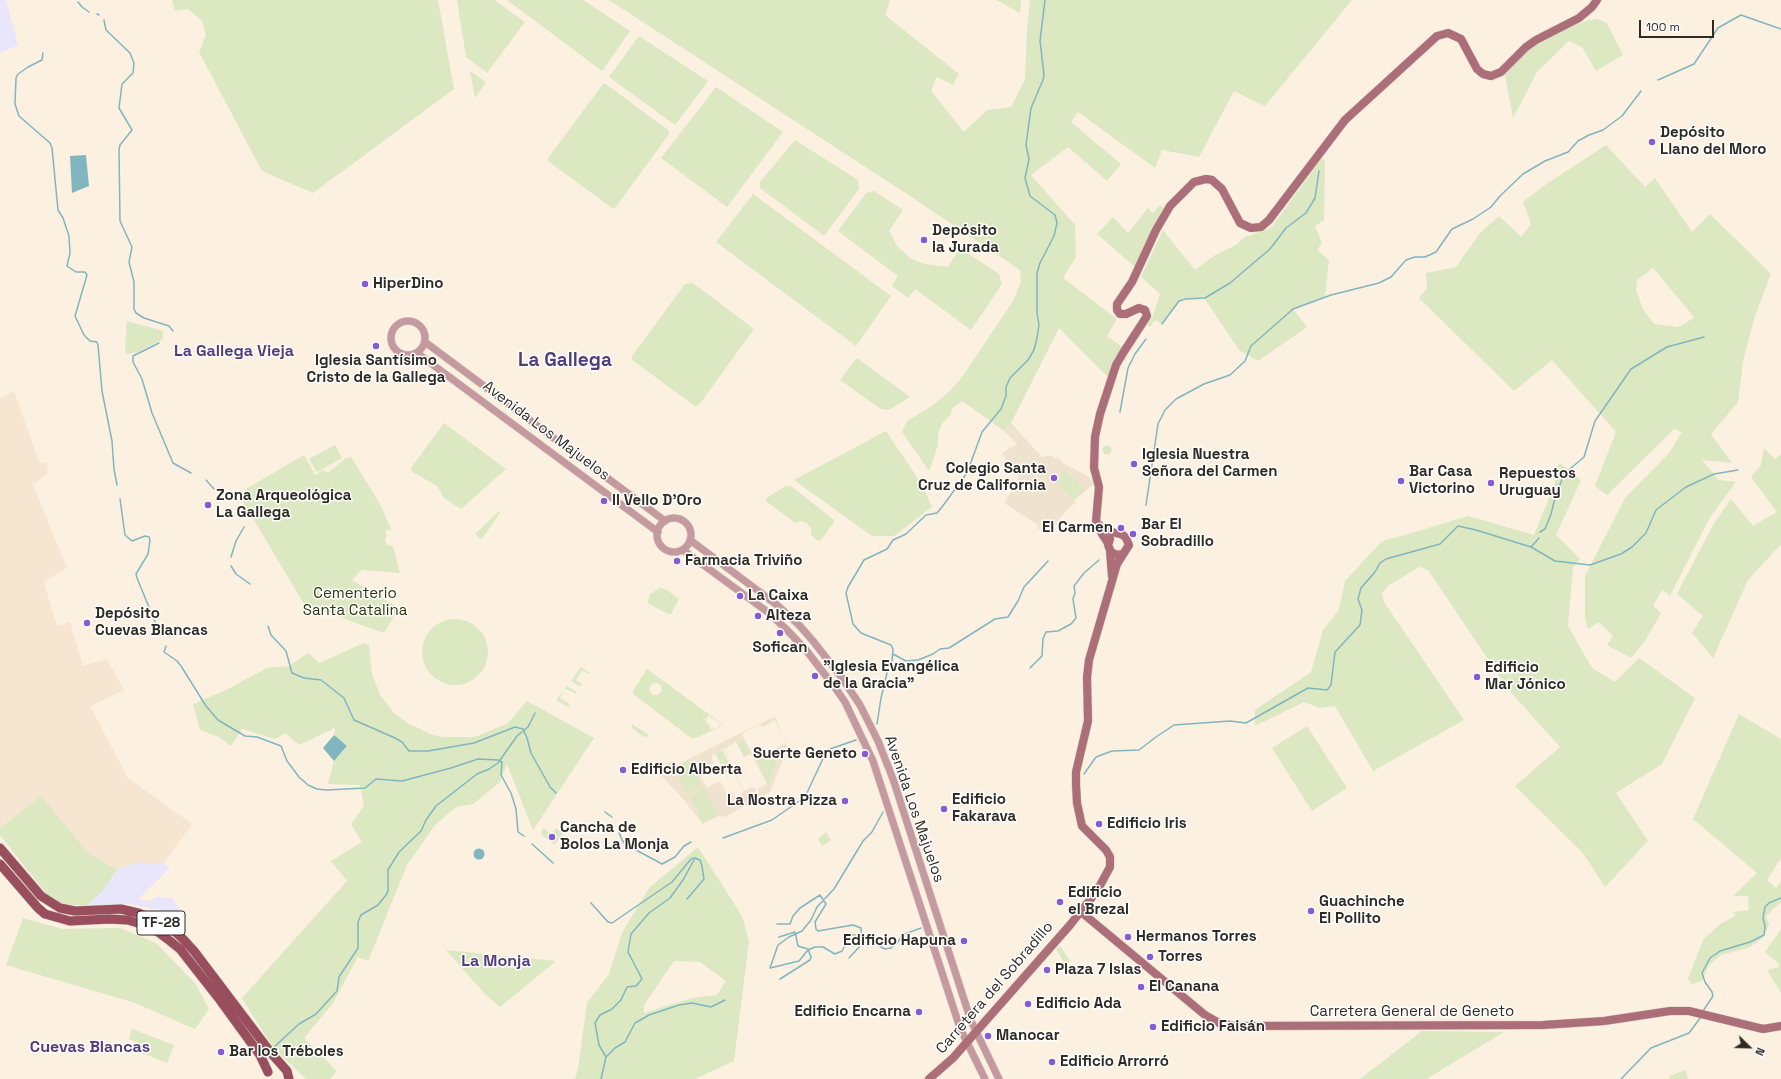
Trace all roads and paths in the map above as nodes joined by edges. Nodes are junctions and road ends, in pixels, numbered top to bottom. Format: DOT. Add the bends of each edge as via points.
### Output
graph roads {
  1 [pos="1596,0"];
  2 [pos="425,342"];
  3 [pos="417,353"];
  4 [pos="665,521"];
  5 [pos="1098,524"];
  6 [pos="658,532"];
  7 [pos="1118,534"];
  8 [pos="690,540"];
  9 [pos="1109,547"];
  10 [pos="683,550"];
  11 [pos="1123,554"];
  12 [pos="1112,579"];
  13 [pos="904,813"];
  14 [pos="893,818"];
  15 [pos="0,848"];
  16 [pos="0,864"];
  17 [pos="1080,911"];
  18 [pos="1781,1026"];
  19 [pos="976,1032"];
  20 [pos="966,1043"];
  21 [pos="282,1067"];
  22 [pos="268,1076"];
  23 [pos="290,1079"];
  24 [pos="929,1079"];
  25 [pos="985,1079"];
  26 [pos="999,1079"];
  1 -- 5 [label="main road, Carretera del Sobradillo" via="1592,8 1579,18 1536,40 1501,72 1491,76 1480,72 1461,39 1448,33 1437,36 1345,120 1261,227 1251,228 1240,223 1222,189 1206,178 1194,182 1170,206 1132,282 1117,304 1120,314 1140,308 1145,310 1147,316 1116,365 1100,414 1093,461 1099,487 1096,517"];
  2 -- 3 [label="street"];
  2 -- 3 [label="street" via="423,330 418,323 402,322 395,327 391,334 394,349 408,356"];
  2 -- 4 [label="street, Avenida Los Majuelos"];
  3 -- 6 [label="street, Avenida Los Majuelos"];
  4 -- 6 [label="street"];
  4 -- 8 [label="street" via="677,519 684,522 689,527"];
  5 -- 7 [label="main road"];
  5 -- 9 [label="main road, Carretera del Sobradillo"];
  6 -- 10 [label="street" via="659,543 665,550"];
  7 -- 9 [label="main road" via="1111,538"];
  7 -- 11 [label="main road" via="1128,541 1128,549"];
  8 -- 10 [label="street"];
  8 -- 13 [label="street, Avenida Los Majuelos" via="777,605 816,644 860,705 878,741"];
  9 -- 11 [label="main road" via="1117,555"];
  9 -- 12 [label="main road, Carretera del Sobradillo"];
  10 -- 14 [label="street, Avenida Los Majuelos" via="769,613 806,650 836,689 860,730"];
  11 -- 12 [label="main road, Carretera del Sobradillo"];
  12 -- 17 [label="main road, Carretera del Sobradillo" via="1089,660 1088,721 1076,772 1077,803 1082,826 1106,850 1111,861 1104,881"];
  13 -- 14 [label="street"];
  13 -- 19 [label="street, Avenida Los Majuelos"];
  14 -- 20 [label="street, Avenida Los Majuelos"];
  15 -- 21 [label="main road, TF-28" via="41,896 60,908 75,911 121,909 138,913 170,928 194,951"];
  16 -- 22 [label="main road, TF-28" via="45,914 70,921 109,918 128,920 142,924 170,940 180,949 260,1054"];
  17 -- 18 [label="main road, Carretera General de Geneto" via="1205,1015 1220,1023 1234,1026 1543,1026 1604,1021 1670,1011 1689,1012 1763,1029"];
  17 -- 19 [label="main road, Carretera del Sobradillo"];
  19 -- 20 [label="main road, Carretera del Sobradillo"];
  19 -- 26 [label="street, Avenida Los Majuelos"];
  20 -- 24 [label="main road, Carretera del Sobradillo"];
  20 -- 25 [label="street, Avenida Los Majuelos"];
  21 -- 22 [label="main road, TF-28" via="276,1066"];
  21 -- 23 [label="main road, TF-28"];
}
